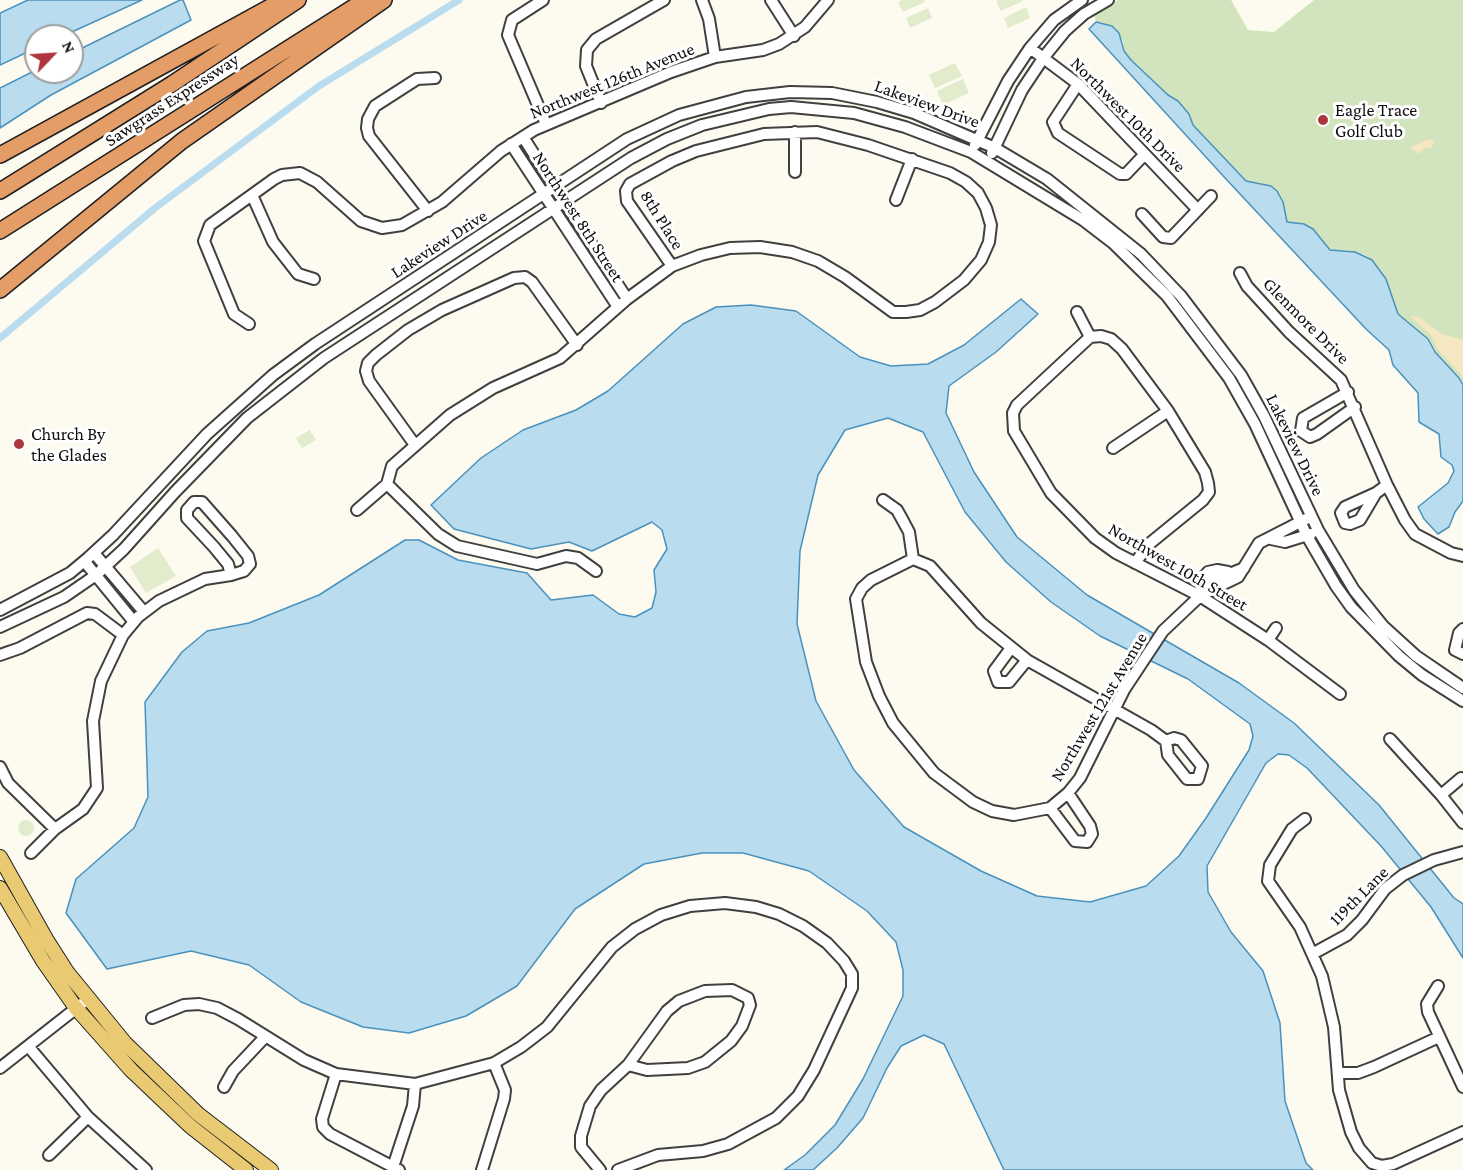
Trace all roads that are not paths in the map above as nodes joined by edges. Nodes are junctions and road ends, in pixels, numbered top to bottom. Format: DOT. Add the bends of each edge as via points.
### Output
graph roads {
  1 [pos="284,0"];
  2 [pos="298,0"];
  3 [pos="365,0"];
  4 [pos="384,0"];
  5 [pos="543,0"];
  6 [pos="664,0"];
  7 [pos="702,0"];
  8 [pos="771,0"];
  9 [pos="828,0"];
  10 [pos="1082,0"];
  11 [pos="1108,0"];
  12 [pos="794,36"];
  13 [pos="1030,48"];
  14 [pos="715,57"];
  15 [pos="1044,57"];
  16 [pos="435,78"];
  17 [pos="1078,84"];
  18 [pos="832,93"];
  19 [pos="601,103"];
  20 [pos="828,109"];
  21 [pos="546,124"];
  22 [pos="795,132"];
  23 [pos="523,137"];
  24 [pos="978,139"];
  25 [pos="511,144"];
  26 [pos="995,148"];
  27 [pos="971,152"];
  28 [pos="0,155"];
  29 [pos="1144,155"];
  30 [pos="912,159"];
  31 [pos="988,161"];
  32 [pos="795,172"];
  33 [pos="555,187"];
  34 [pos="0,192"];
  35 [pos="252,195"];
  36 [pos="544,195"];
  37 [pos="1211,196"];
  38 [pos="563,200"];
  39 [pos="896,200"];
  40 [pos="552,208"];
  41 [pos="1198,210"];
  42 [pos="428,211"];
  43 [pos="1142,214"];
  44 [pos="0,231"];
  45 [pos="672,266"];
  46 [pos="1240,273"];
  47 [pos="314,279"];
  48 [pos="0,290"];
  49 [pos="627,300"];
  50 [pos="375,305"];
  51 [pos="618,307"];
  52 [pos="1077,312"];
  53 [pos="382,319"];
  54 [pos="249,324"];
  55 [pos="1090,338"];
  56 [pos="577,345"];
  57 [pos="1348,393"];
  58 [pos="1355,407"];
  59 [pos="1168,411"];
  60 [pos="415,445"];
  61 [pos="1113,448"];
  62 [pos="387,484"];
  63 [pos="1388,485"];
  64 [pos="1376,493"];
  65 [pos="883,500"];
  66 [pos="357,510"];
  67 [pos="1312,516"];
  68 [pos="1300,522"];
  69 [pos="1318,530"];
  70 [pos="1307,536"];
  71 [pos="1271,540"];
  72 [pos="94,553"];
  73 [pos="1463,556"];
  74 [pos="914,559"];
  75 [pos="85,562"];
  76 [pos="1135,563"];
  77 [pos="105,567"];
  78 [pos="1244,568"];
  79 [pos="596,571"];
  80 [pos="96,575"];
  81 [pos="231,575"];
  82 [pos="1200,596"];
  83 [pos="0,610"];
  84 [pos="144,612"];
  85 [pos="134,622"];
  86 [pos="0,627"];
  87 [pos="1276,628"];
  88 [pos="1463,629"];
  89 [pos="123,635"];
  90 [pos="1268,640"];
  91 [pos="1011,648"];
  92 [pos="1463,654"];
  93 [pos="0,655"];
  94 [pos="1027,660"];
  95 [pos="1463,688"];
  96 [pos="1340,694"];
  97 [pos="1463,701"];
  98 [pos="1116,710"];
  99 [pos="1390,739"];
  100 [pos="1166,741"];
  101 [pos="0,767"];
  102 [pos="1461,778"];
  103 [pos="1068,794"];
  104 [pos="1441,795"];
  105 [pos="1050,808"];
  106 [pos="1305,819"];
  107 [pos="1463,823"];
  108 [pos="55,829"];
  109 [pos="1463,852"];
  110 [pos="31,853"];
  111 [pos="0,857"];
  112 [pos="0,888"];
  113 [pos="1314,953"];
  114 [pos="1438,986"];
  115 [pos="88,999"];
  116 [pos="76,1008"];
  117 [pos="152,1018"];
  118 [pos="265,1036"];
  119 [pos="1439,1037"];
  120 [pos="28,1046"];
  121 [pos="494,1063"];
  122 [pos="628,1065"];
  123 [pos="0,1068"];
  124 [pos="1338,1073"];
  125 [pos="336,1074"];
  126 [pos="415,1084"];
  127 [pos="224,1088"];
  128 [pos="1463,1088"];
  129 [pos="88,1117"];
  130 [pos="1463,1132"];
  131 [pos="49,1155"];
  132 [pos="396,1169"];
  133 [pos="146,1170"];
  134 [pos="246,1170"];
  135 [pos="271,1170"];
  136 [pos="482,1170"];
  137 [pos="600,1170"];
  138 [pos="618,1170"];
  1 -- 28 [label="highway"];
  2 -- 34 [label="highway, Sawgrass Expressway"];
  3 -- 44 [label="highway, Sawgrass Expressway"];
  4 -- 48 [label="highway" via="182,141"];
  5 -- 21 [label="street" via="518,14 509,27 509,42"];
  6 -- 19 [label="street" via="596,39 587,50 586,66"];
  7 -- 14 [label="street"];
  8 -- 12 [label="street"];
  9 -- 12 [label="street, Northwest 126th Avenue"];
  10 -- 13 [label="street" via="1054,20"];
  11 -- 15 [label="street" via="1084,14"];
  12 -- 14 [label="street, Northwest 126th Avenue" via="763,50"];
  13 -- 15 [label="street, Northwest 10th Drive"];
  13 -- 24 [label="street"];
  14 -- 19 [label="street, Northwest 126th Avenue"];
  15 -- 17 [label="street, Northwest 10th Drive"];
  15 -- 26 [label="street" via="1022,90"];
  16 -- 42 [label="street" via="417,79 375,106 368,119 369,136"];
  17 -- 29 [label="street, Northwest 10th Drive"];
  17 -- 29 [label="street" via="1053,122 1058,134 1120,174 1126,174"];
  18 -- 20 [label="street"];
  18 -- 24 [label="street, Lakeview Drive" via="894,107"];
  18 -- 33 [label="street, Lakeview Drive" via="746,97 679,115 627,139"];
  19 -- 21 [label="street, Northwest 126th Avenue"];
  20 -- 27 [label="street, Lakeview Drive" via="905,127"];
  20 -- 38 [label="street, Lakeview Drive" via="769,109 702,125 640,153"];
  21 -- 23 [label="street, Northwest 126th Avenue"];
  22 -- 30 [label="street" via="817,132"];
  22 -- 32 [label="street"];
  22 -- 45 [label="street, 8th Place" via="764,134 696,151 630,184 627,201"];
  23 -- 25 [label="street, Northwest 126th Avenue"];
  23 -- 33 [label="street, Northwest 8th Street"];
  24 -- 26 [label="street, Lakeview Drive"];
  24 -- 27 [label="street"];
  25 -- 36 [label="street, Northwest 8th Street"];
  25 -- 42 [label="street, Northwest 126th Avenue"];
  26 -- 31 [label="street"];
  26 -- 67 [label="street, Lakeview Drive" via="1047,179 1097,217 1141,254 1181,296 1241,375"];
  27 -- 31 [label="street, Lakeview Drive"];
  29 -- 41 [label="street, Northwest 10th Drive"];
  30 -- 39 [label="street"];
  30 -- 45 [label="street" via="966,182 978,193 991,225 981,260 964,280 920,310 893,312 845,277 792,252 730,248"];
  31 -- 68 [label="street, Lakeview Drive" via="1083,220 1167,296 1229,378 1256,424"];
  33 -- 36 [label="street, Lakeview Drive"];
  33 -- 38 [label="street, Northwest 8th Street"];
  35 -- 42 [label="street, Northwest 126th Avenue" via="282,174 300,173 361,221 382,228 402,225"];
  35 -- 47 [label="street" via="273,242 298,274"];
  35 -- 54 [label="street" via="210,225 204,241 234,314"];
  36 -- 40 [label="street, Northwest 8th Street"];
  36 -- 50 [label="street, Lakeview Drive"];
  37 -- 41 [label="street"];
  38 -- 40 [label="street, Lakeview Drive"];
  38 -- 49 [label="street, Northwest 8th Street"];
  40 -- 51 [label="street, Northwest 8th Street"];
  40 -- 53 [label="street, Lakeview Drive"];
  41 -- 43 [label="street" via="1171,238 1163,237"];
  45 -- 49 [label="street"];
  46 -- 57 [label="street, Glenmore Drive" via="1289,332 1334,372"];
  49 -- 51 [label="street"];
  50 -- 53 [label="street"];
  50 -- 72 [label="street, Lakeview Drive" via="315,344 238,405"];
  51 -- 56 [label="street"];
  52 -- 55 [label="street"];
  53 -- 77 [label="street, Lakeview Drive" via="290,382 247,418"];
  55 -- 59 [label="street" via="1111,339 1122,349"];
  55 -- 76 [label="street, Northwest 10th Street" via="1017,405 1013,413 1014,431 1051,493 1095,538"];
  56 -- 60 [label="street" via="539,370 469,401"];
  56 -- 60 [label="street" via="525,277 514,278 442,309 408,330 368,363 366,371 369,381"];
  57 -- 58 [label="street, Glenmore Drive"];
  57 -- 58 [label="street, Glenmore Drive" via="1303,418 1301,431 1310,436 1317,434"];
  58 -- 63 [label="street, Glenmore Drive"];
  59 -- 61 [label="street"];
  59 -- 76 [label="street" via="1205,472 1209,492 1149,544"];
  60 -- 62 [label="street" via="392,466"];
  62 -- 66 [label="street"];
  62 -- 79 [label="street" via="438,534 457,546 537,564 567,556 578,558"];
  63 -- 64 [label="street"];
  63 -- 73 [label="street, Glenmore Drive" via="1415,534"];
  65 -- 74 [label="street" via="897,510 909,532"];
  67 -- 68 [label="street, Northwest 121st Avenue"];
  67 -- 69 [label="street, Lakeview Drive"];
  68 -- 70 [label="street, Lakeview Drive"];
  68 -- 71 [label="street, Northwest 121st Avenue"];
  69 -- 70 [label="street"];
  69 -- 95 [label="street, Lakeview Drive" via="1354,590 1383,626 1416,656"];
  70 -- 71 [label="street" via="1286,542"];
  70 -- 97 [label="street, Lakeview Drive" via="1336,586 1374,633 1422,675"];
  71 -- 78 [label="street, Northwest 121st Avenue" via="1259,543"];
  72 -- 75 [label="street, Lakeview Drive"];
  72 -- 77 [label="street"];
  74 -- 91 [label="street" via="930,566 981,623"];
  74 -- 105 [label="street" via="871,580 856,598 866,662 893,723 934,773 973,802 992,811 1014,814"];
  75 -- 80 [label="street"];
  75 -- 83 [label="street, Lakeview Drive"];
  76 -- 82 [label="street, Northwest 10th Street"];
  77 -- 80 [label="street, Lakeview Drive"];
  77 -- 84 [label="street"];
  78 -- 82 [label="street, Northwest 121st Avenue" via="1238,577"];
  78 -- 82 [label="street" via="1229,573 1217,570 1204,576"];
  80 -- 85 [label="street"];
  80 -- 86 [label="street, Lakeview Drive" via="64,597"];
  81 -- 81 [label="street" via="244,571 250,564 248,556 201,502 194,502 187,510 187,518 228,564"];
  81 -- 84 [label="street" via="183,588"];
  82 -- 90 [label="street, Northwest 10th Street"];
  82 -- 98 [label="street, Northwest 121st Avenue" via="1163,631"];
  84 -- 85 [label="street"];
  85 -- 89 [label="street"];
  87 -- 90 [label="street"];
  88 -- 92 [label="street" via="1455,650"];
  89 -- 93 [label="street" via="95,614 87,613 38,640"];
  89 -- 108 [label="street" via="101,681 93,721 97,788 83,809"];
  90 -- 96 [label="street, Northwest 10th Street"];
  91 -- 94 [label="street"];
  91 -- 94 [label="street" via="994,671 998,682 1009,682"];
  94 -- 98 [label="street"];
  98 -- 100 [label="street"];
  98 -- 103 [label="street, Northwest 121st Avenue"];
  99 -- 104 [label="street"];
  101 -- 108 [label="street" via="8,783"];
  102 -- 104 [label="street"];
  103 -- 105 [label="street, Northwest 121st Avenue"];
  103 -- 105 [label="street" via="1090,826 1092,834 1087,842 1075,841"];
  104 -- 107 [label="street"];
  106 -- 113 [label="street" via="1292,829 1270,866 1268,881"];
  108 -- 110 [label="street"];
  109 -- 113 [label="street, 119th Lane" via="1434,860 1400,878 1347,935"];
  111 -- 115 [label="main road" via="46,939"];
  112 -- 116 [label="main road"];
  113 -- 124 [label="street" via="1330,1002"];
  114 -- 119 [label="street" via="1427,1004"];
  115 -- 116 [label="street"];
  115 -- 135 [label="main road" via="174,1094 230,1142"];
  116 -- 120 [label="street"];
  116 -- 134 [label="main road" via="158,1097"];
  117 -- 118 [label="street" via="184,1005 199,1004 217,1008"];
  118 -- 125 [label="street"];
  118 -- 127 [label="street" via="233,1071"];
  119 -- 124 [label="street" via="1358,1073"];
  119 -- 128 [label="street"];
  120 -- 123 [label="street"];
  120 -- 129 [label="street"];
  121 -- 126 [label="street"];
  121 -- 136 [label="street" via="505,1090 504,1099"];
  121 -- 138 [label="street" via="548,1027 612,947 661,915 690,906 725,903 756,907 803,926 827,943 852,975 852,988 798,1096 776,1118 728,1144 703,1151 658,1155"];
  122 -- 122 [label="street" via="646,1070 688,1068 705,1062 731,1041 742,1026 750,1005 747,998 732,990 719,989 679,1001 667,1011"];
  122 -- 137 [label="street" via="590,1106 581,1136 581,1147"];
  124 -- 130 [label="street" via="1351,1132 1372,1163 1394,1164"];
  125 -- 126 [label="street"];
  125 -- 132 [label="street" via="323,1127"];
  126 -- 132 [label="street"];
  129 -- 131 [label="street"];
  129 -- 133 [label="street"];
}
